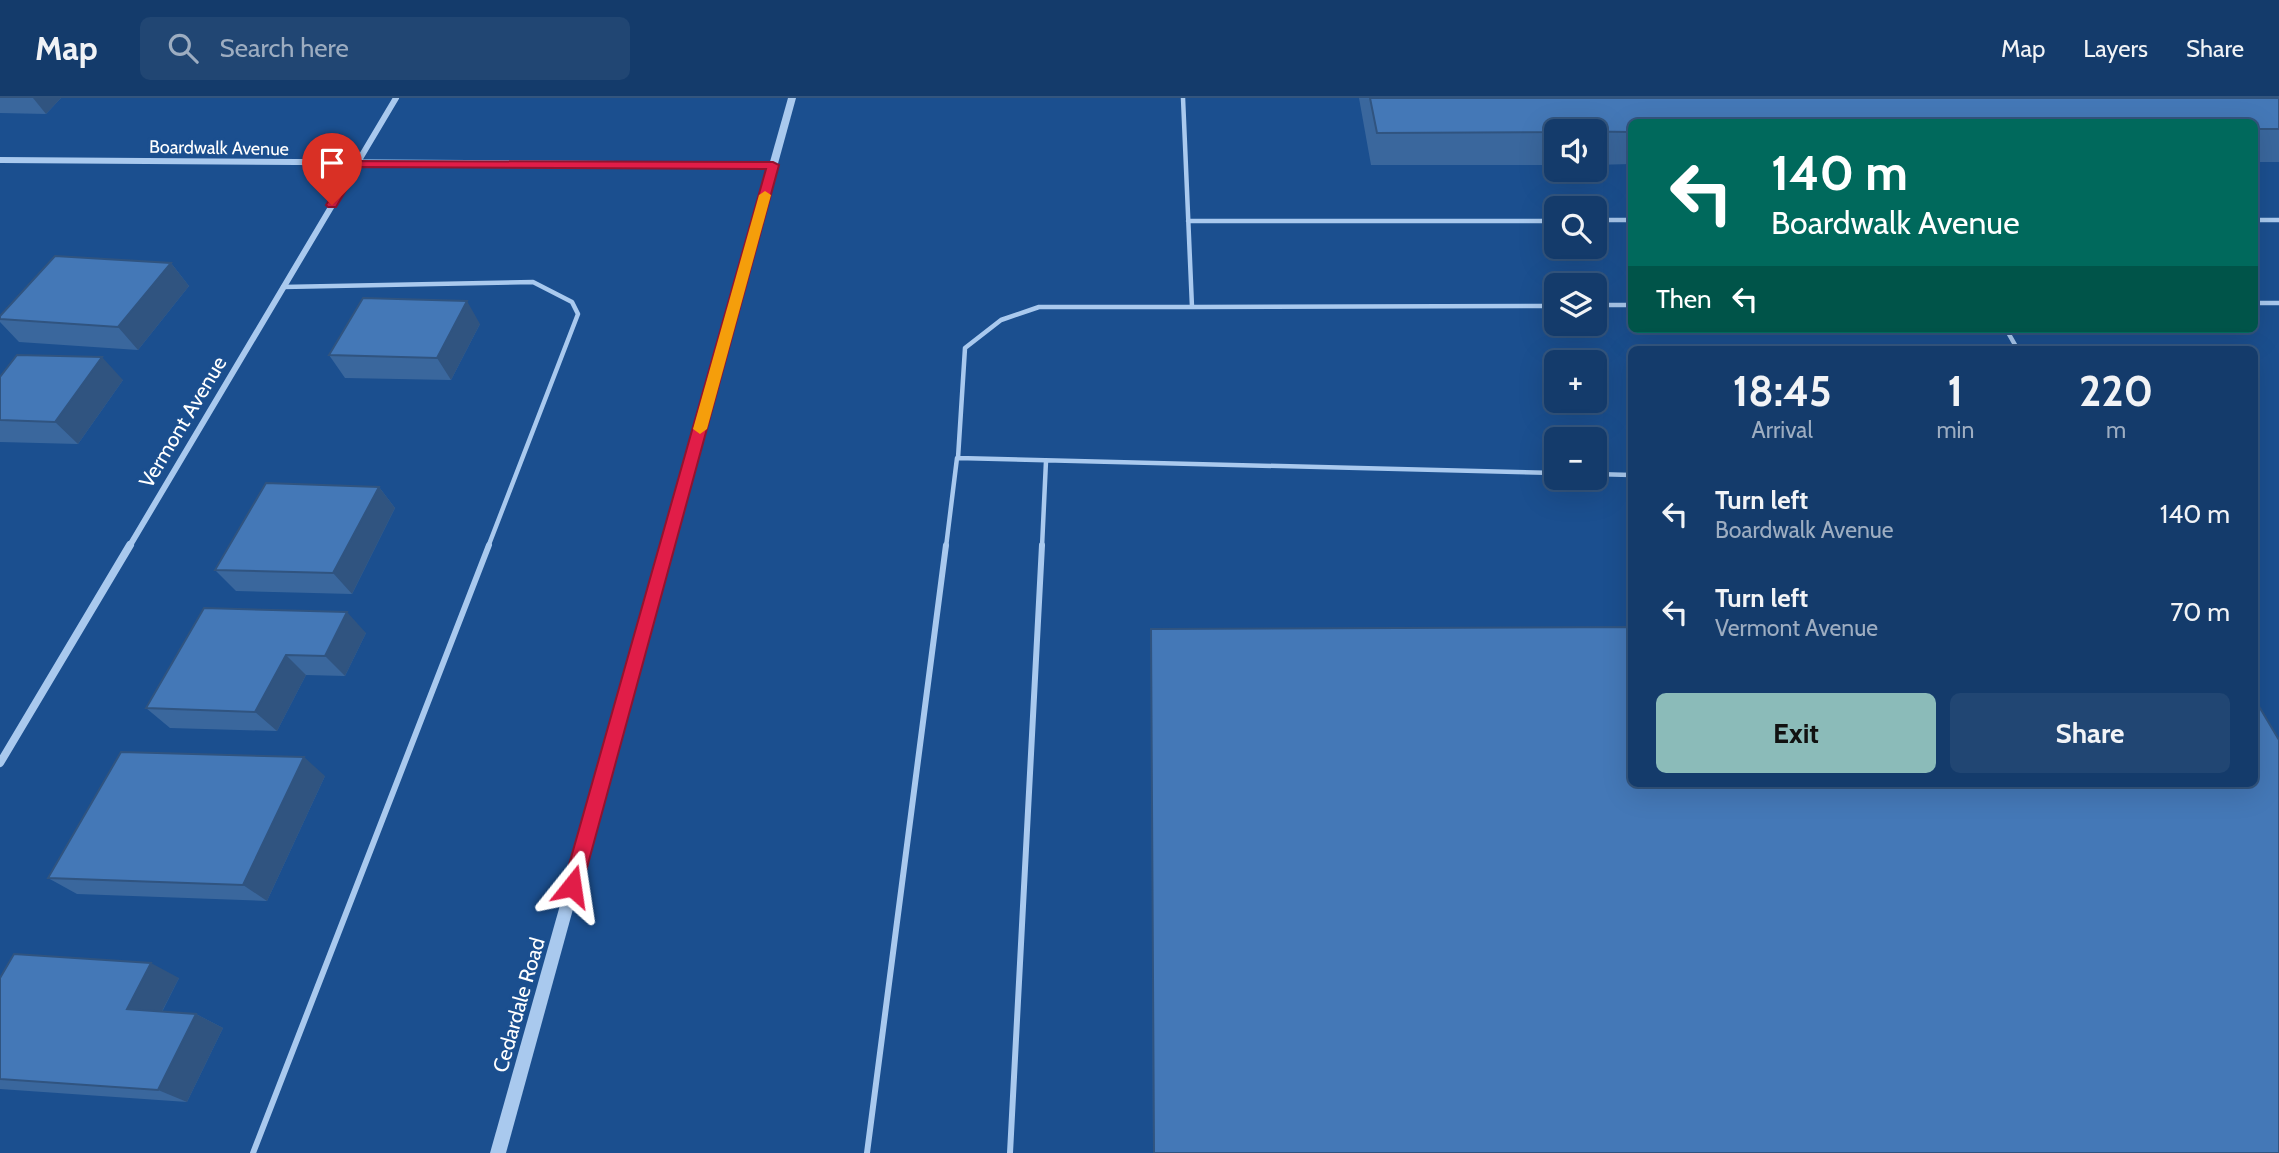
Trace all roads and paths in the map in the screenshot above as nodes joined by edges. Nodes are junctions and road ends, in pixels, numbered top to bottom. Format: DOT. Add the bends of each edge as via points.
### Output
graph roads {
  1 [pos="396,98"];
  2 [pos="792,98"];
  3 [pos="1183,98"];
  4 [pos="0,160"];
  5 [pos="357,164"];
  6 [pos="773,165"];
  7 [pos="1544,220"];
  8 [pos="1607,220"];
  9 [pos="1628,220"];
  10 [pos="2258,220"];
  11 [pos="2279,220"];
  12 [pos="1188,221"];
  13 [pos="283,287"];
  14 [pos="2258,303"];
  15 [pos="2279,303"];
  16 [pos="1607,305"];
  17 [pos="1628,305"];
  18 [pos="1544,306"];
  19 [pos="1192,307"];
  20 [pos="958,455"];
  21 [pos="1046,461"];
  22 [pos="1544,473"];
  23 [pos="1607,474"];
  24 [pos="1628,475"];
  25 [pos="0,763"];
  26 [pos="253,1153"];
  27 [pos="498,1153"];
  28 [pos="867,1153"];
  29 [pos="1010,1153"];
  1 -- 5 [label="street, Vermont Avenue"];
  2 -- 6 [label="street, Cedardale Road"];
  3 -- 12 [label="lane"];
  4 -- 5 [label="street, Boardwalk Avenue"];
  5 -- 6 [label="street, Boardwalk Avenue"];
  5 -- 13 [label="street, Vermont Avenue"];
  6 -- 27 [label="street, Cedardale Road"];
  7 -- 12 [label="lane"];
  8 -- 9 [label="lane"];
  10 -- 11 [label="lane"];
  12 -- 19 [label="lane"];
  13 -- 25 [label="street, Vermont Avenue"];
  13 -- 26 [label="lane" via="533,282 572,302 578,314"];
  14 -- 15 [label="lane"];
  16 -- 17 [label="lane"];
  18 -- 19 [label="lane"];
  19 -- 20 [label="lane" via="1039,307 1001,320 965,348"];
  20 -- 21 [label="lane"];
  20 -- 28 [label="lane"];
  21 -- 22 [label="lane"];
  21 -- 29 [label="lane"];
  23 -- 24 [label="lane"];
}
